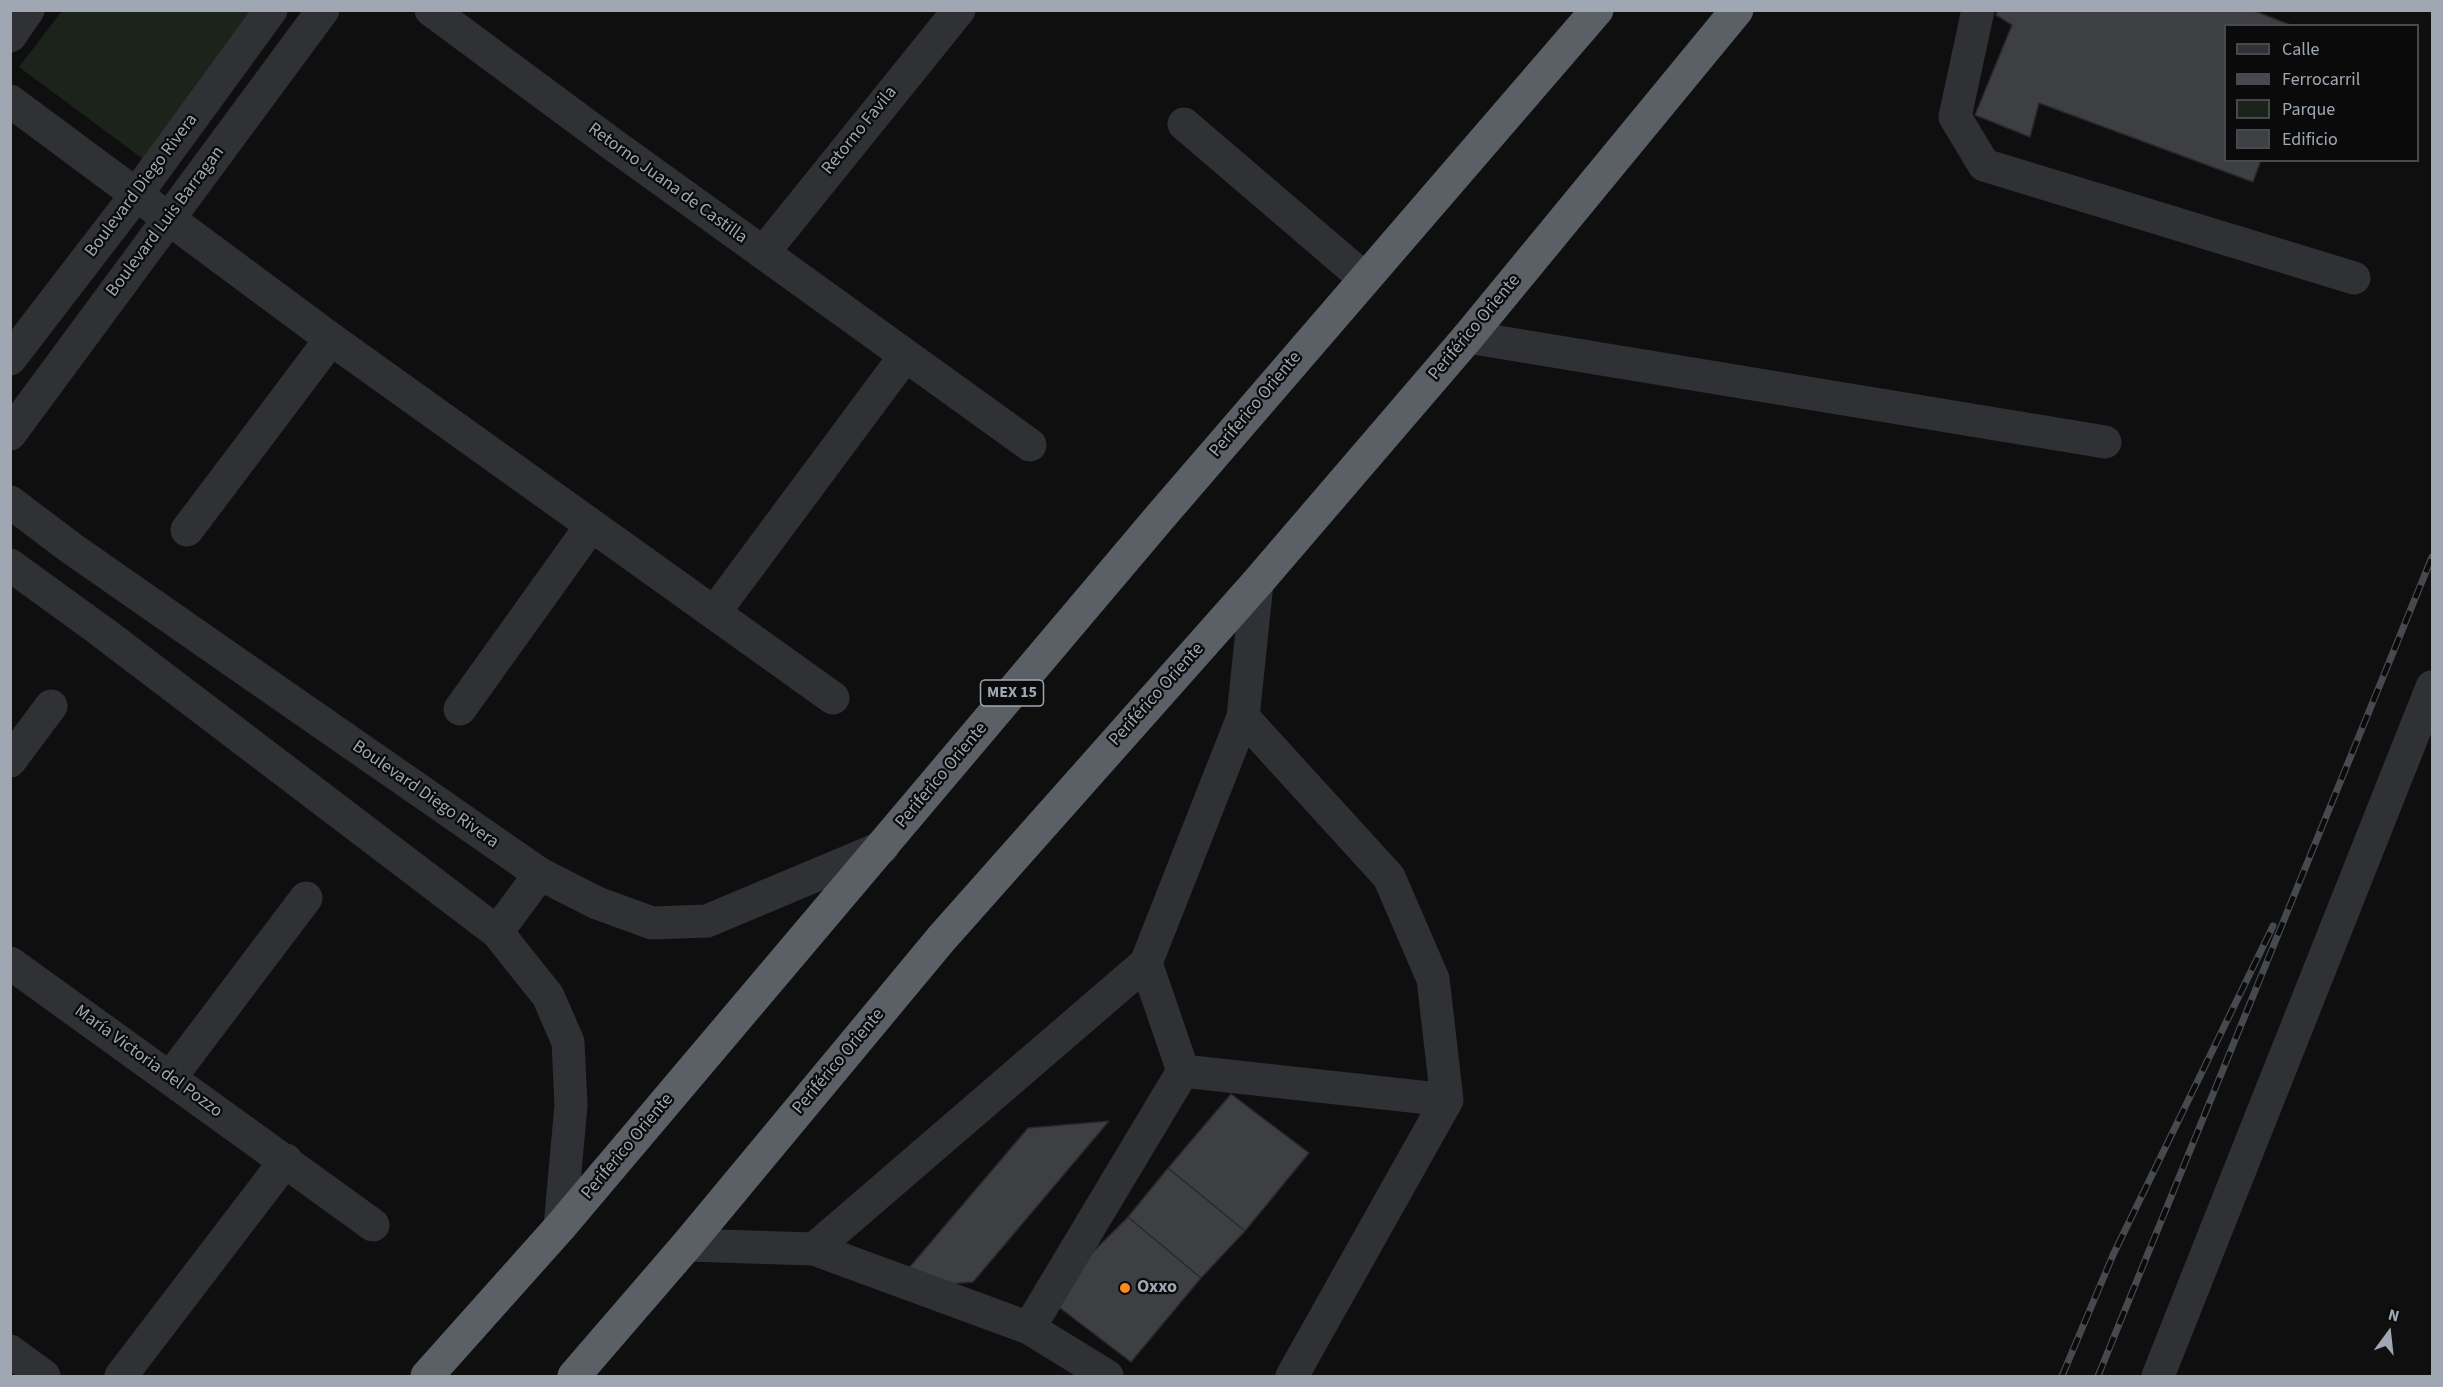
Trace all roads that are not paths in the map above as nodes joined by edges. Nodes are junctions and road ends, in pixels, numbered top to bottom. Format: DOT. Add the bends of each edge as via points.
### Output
graph roads {
  1 [pos="28,10"];
  2 [pos="272,10"];
  3 [pos="323,10"];
  4 [pos="431,10"];
  5 [pos="959,10"];
  6 [pos="1597,10"];
  7 [pos="1737,10"];
  8 [pos="1978,10"];
  9 [pos="10,36"];
  10 [pos="10,101"];
  11 [pos="1184,124"];
  12 [pos="136,195"];
  13 [pos="169,218"];
  14 [pos="763,253"];
  15 [pos="79,271"];
  16 [pos="1364,278"];
  17 [pos="2354,278"];
  18 [pos="112,295"];
  19 [pos="1468,337"];
  20 [pos="331,339"];
  21 [pos="905,356"];
  22 [pos="11,358"];
  23 [pos="47,384"];
  24 [pos="10,434"];
  25 [pos="2105,442"];
  26 [pos="1030,445"];
  27 [pos="10,502"];
  28 [pos="591,526"];
  29 [pos="187,530"];
  30 [pos="10,565"];
  31 [pos="1257,583"];
  32 [pos="714,613"];
  33 [pos="833,698"];
  34 [pos="2430,702"];
  35 [pos="51,706"];
  36 [pos="460,709"];
  37 [pos="1243,717"];
  38 [pos="10,761"];
  39 [pos="883,847"];
  40 [pos="540,874"];
  41 [pos="306,898"];
  42 [pos="498,932"];
  43 [pos="10,963"];
  44 [pos="1146,963"];
  45 [pos="1183,1071"];
  46 [pos="171,1078"];
  47 [pos="1447,1100"];
  48 [pos="286,1160"];
  49 [pos="373,1225"];
  50 [pos="560,1227"];
  51 [pos="687,1245"];
  52 [pos="814,1248"];
  53 [pos="1029,1328"];
  54 [pos="10,1351"];
  55 [pos="44,1377"];
  56 [pos="121,1377"];
  57 [pos="427,1377"];
  58 [pos="574,1377"];
  59 [pos="1107,1377"];
  60 [pos="1292,1377"];
  61 [pos="2158,1377"];
  1 -- 9 [label="street"];
  2 -- 12 [label="street, Boulevard Diego Rivera"];
  3 -- 13 [label="street, Boulevard Luis Barragan"];
  4 -- 14 [label="street, Retorno Juana de Castilla"];
  5 -- 14 [label="street, Retorno Favila"];
  6 -- 16 [label="highway, Periferico Oriente / MEX 15"];
  7 -- 19 [label="highway, Periférico Oriente"];
  8 -- 17 [label="street" via="1955,117 1984,165"];
  10 -- 12 [label="street"];
  11 -- 16 [label="street"];
  12 -- 13 [label="street"];
  12 -- 15 [label="street, Boulevard Diego Rivera"];
  13 -- 18 [label="street, Boulevard Luis Barragan"];
  13 -- 20 [label="street"];
  14 -- 21 [label="street, Retorno Juana de Castilla"];
  15 -- 18 [label="street"];
  15 -- 22 [label="street, Boulevard Diego Rivera"];
  16 -- 39 [label="highway, Periferico Oriente / MEX 15"];
  18 -- 23 [label="street, Boulevard Luis Barragan"];
  19 -- 25 [label="street"];
  19 -- 31 [label="highway, Periférico Oriente"];
  20 -- 28 [label="street"];
  20 -- 29 [label="street"];
  21 -- 26 [label="street, Retorno Juana de Castilla"];
  21 -- 32 [label="street"];
  22 -- 23 [label="street"];
  23 -- 24 [label="street, Boulevard Luis Barragan"];
  27 -- 40 [label="street, Boulevard Diego Rivera"];
  28 -- 32 [label="street"];
  28 -- 36 [label="street"];
  30 -- 42 [label="street"];
  31 -- 37 [label="street"];
  31 -- 51 [label="highway, Periférico Oriente" via="941,939"];
  32 -- 33 [label="street"];
  34 -- 61 [label="street"];
  35 -- 38 [label="street"];
  37 -- 44 [label="street"];
  37 -- 47 [label="street" via="1389,878 1433,980"];
  39 -- 40 [label="street, Boulevard Diego Rivera" via="707,921 652,923 597,903"];
  39 -- 50 [label="highway, Periferico Oriente / MEX 15"];
  40 -- 42 [label="street"];
  41 -- 46 [label="street"];
  42 -- 50 [label="street" via="548,996 568,1042 571,1105"];
  43 -- 46 [label="street, María Victoria del Pozzo"];
  44 -- 45 [label="street"];
  44 -- 52 [label="street"];
  45 -- 47 [label="street"];
  45 -- 53 [label="street"];
  46 -- 48 [label="street, María Victoria del Pozzo"];
  47 -- 60 [label="street"];
  48 -- 49 [label="street, María Victoria del Pozzo"];
  48 -- 56 [label="street"];
  50 -- 57 [label="highway, Periferico Oriente / MEX 15"];
  51 -- 52 [label="street"];
  51 -- 58 [label="highway, Periférico Oriente"];
  52 -- 53 [label="street"];
  53 -- 59 [label="street"];
  54 -- 55 [label="street"];
}
